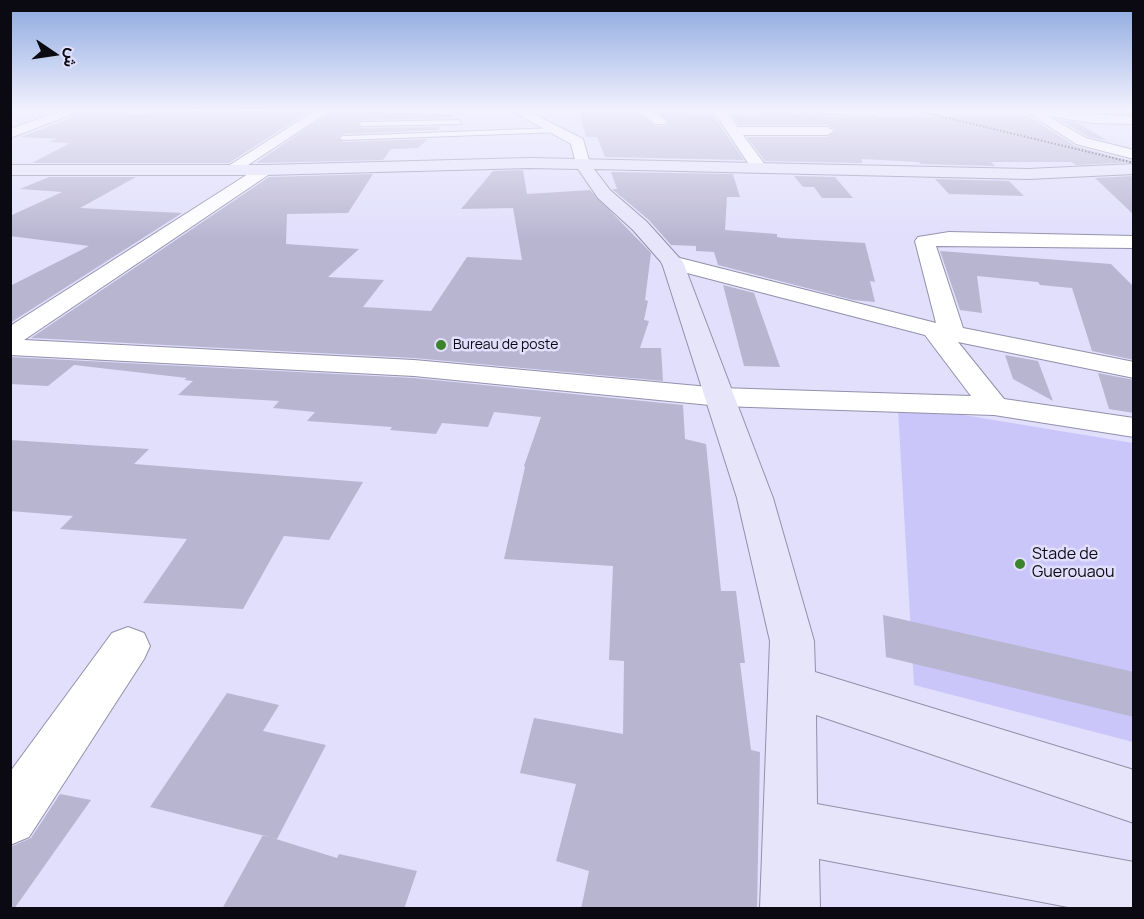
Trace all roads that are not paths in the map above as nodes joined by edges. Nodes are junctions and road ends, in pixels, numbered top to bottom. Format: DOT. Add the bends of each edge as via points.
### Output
graph roads {
  1 [pos="258,153"];
  2 [pos="580,153"];
  3 [pos="749,153"];
  4 [pos="582,164"];
  5 [pos="758,166"];
  6 [pos="10,170"];
  7 [pos="231,170"];
  8 [pos="265,170"];
  9 [pos="1107,170"];
  10 [pos="1134,170"];
  11 [pos="1134,177"];
  12 [pos="1134,242"];
  13 [pos="672,262"];
  14 [pos="943,332"];
  15 [pos="10,338"];
  16 [pos="10,347"];
  17 [pos="1134,370"];
  18 [pos="720,397"];
  19 [pos="994,406"];
  20 [pos="1134,428"];
  21 [pos="129,646"];
  22 [pos="791,686"];
  23 [pos="1134,797"];
  24 [pos="10,818"];
  25 [pos="789,826"];
  26 [pos="1134,891"];
  27 [pos="790,909"];
  1 -- 7 [label="street"];
  2 -- 4 [label="street"];
  3 -- 5 [label="street"];
  4 -- 5 [label="main road"];
  4 -- 8 [label="main road" via="472,163"];
  4 -- 13 [label="main road" via="604,194"];
  5 -- 9 [label="main road" via="1029,174"];
  6 -- 7 [label="main road"];
  7 -- 8 [label="main road"];
  8 -- 15 [label="street"];
  9 -- 10 [label="main road"];
  9 -- 11 [label="street"];
  12 -- 14 [label="street" via="949,238 925,241"];
  13 -- 14 [label="street"];
  13 -- 18 [label="main road"];
  14 -- 17 [label="street"];
  14 -- 19 [label="street"];
  16 -- 18 [label="street" via="414,368"];
  18 -- 19 [label="street"];
  18 -- 22 [label="main road" via="755,498 792,641"];
  19 -- 20 [label="street"];
  21 -- 24 [label="street"];
  22 -- 23 [label="main road"];
  22 -- 25 [label="main road"];
  25 -- 26 [label="main road"];
  25 -- 27 [label="main road"];
}
